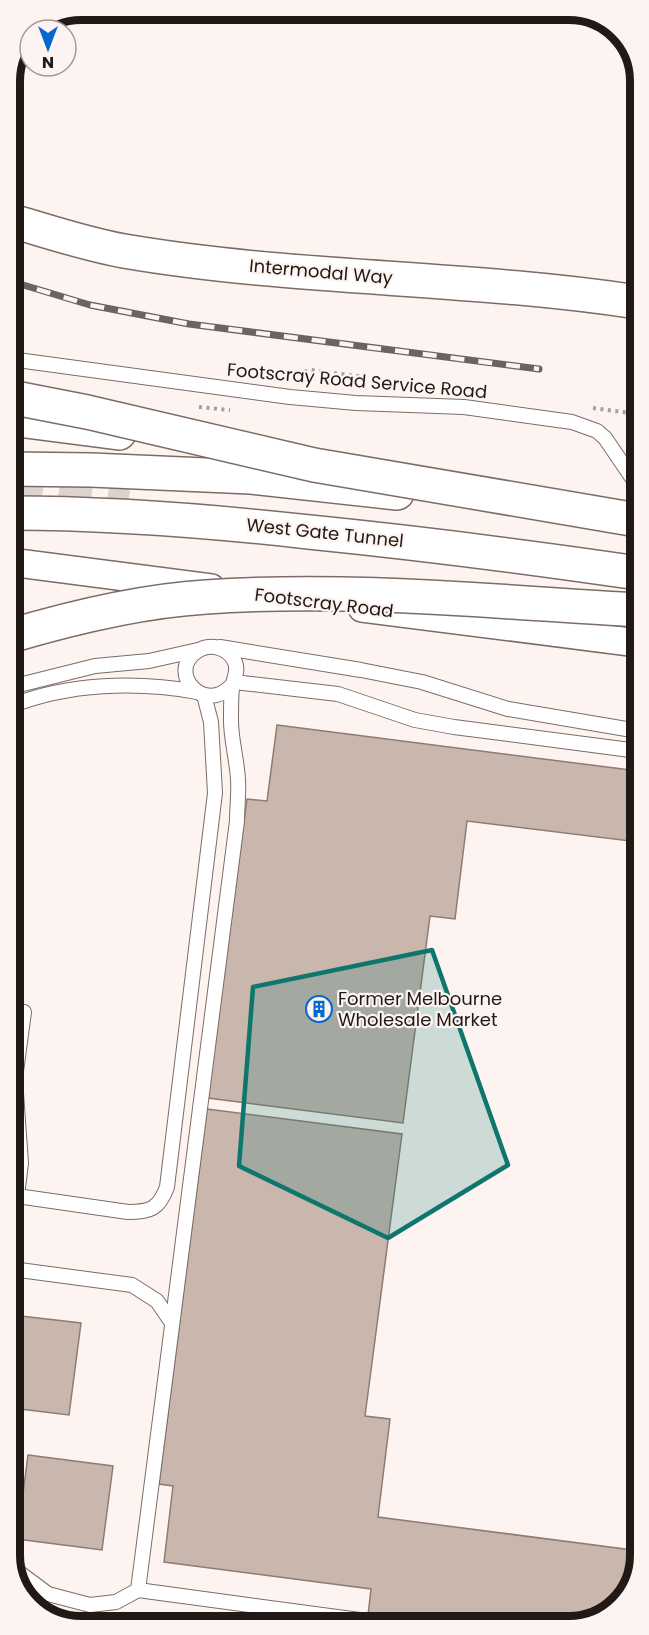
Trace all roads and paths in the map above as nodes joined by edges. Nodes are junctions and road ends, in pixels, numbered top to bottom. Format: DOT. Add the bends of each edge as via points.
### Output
graph roads {
  1 [pos="20,223"];
  2 [pos="630,301"];
  3 [pos="20,360"];
  4 [pos="20,399"];
  5 [pos="20,420"];
  6 [pos="119,433"];
  7 [pos="20,469"];
  8 [pos="630,474"];
  9 [pos="20,513"];
  10 [pos="630,519"];
  11 [pos="630,519"];
  12 [pos="20,563"];
  13 [pos="630,572"];
  14 [pos="630,610"];
  15 [pos="20,633"];
  16 [pos="630,643"];
  17 [pos="215,646"];
  18 [pos="198,650"];
  19 [pos="233,684"];
  20 [pos="20,685"];
  21 [pos="201,694"];
  22 [pos="20,702"];
  23 [pos="630,730"];
  24 [pos="630,750"];
  25 [pos="20,1011"];
  26 [pos="20,1042"];
  27 [pos="20,1149"];
  28 [pos="20,1170"];
  29 [pos="20,1197"];
  30 [pos="20,1270"];
  31 [pos="172,1323"];
  32 [pos="24,1576"];
  33 [pos="138,1590"];
  34 [pos="320,1615"];
  1 -- 2 [label="main road, Intermodal Way" via="121,251 192,261"];
  3 -- 8 [label="lane, Footscray Road Service Road" via="290,397 464,407 572,422 605,438"];
  4 -- 10 [label="main road, bridge" via="314,465"];
  5 -- 6 [label="main road"];
  7 -- 11 [label="main road, bridge" via="251,477"];
  9 -- 13 [label="main road, West Gate Tunnel, bridge" via="162,518 253,526 412,542"];
  12 -- 16 [label="street, Footscray Road"];
  14 -- 15 [label="main road, bridge" via="381,596 206,597 64,620"];
  17 -- 18 [label="lane"];
  17 -- 19 [label="lane" via="235,662"];
  17 -- 23 [label="lane" via="361,669 422,682 508,709"];
  18 -- 20 [label="lane" via="149,661 95,666"];
  18 -- 21 [label="lane" via="187,663 186,672 187,680"];
  19 -- 21 [label="lane" via="220,695"];
  19 -- 24 [label="lane" via="338,694 415,720"];
  19 -- 31 [label="lane" via="237,821"];
  21 -- 22 [label="lane" via="172,687 99,686"];
  21 -- 29 [label="lane" via="211,723 215,793 163,1199 155,1208 128,1212"];
  25 -- 26 [label="lane" via="24,1012"];
  27 -- 28 [label="lane"];
  30 -- 31 [label="lane" via="132,1285 157,1301"];
  31 -- 33 [label="lane"];
  32 -- 33 [label="lane" via="48,1594 90,1605 116,1602"];
  33 -- 34 [label="lane"];
}
